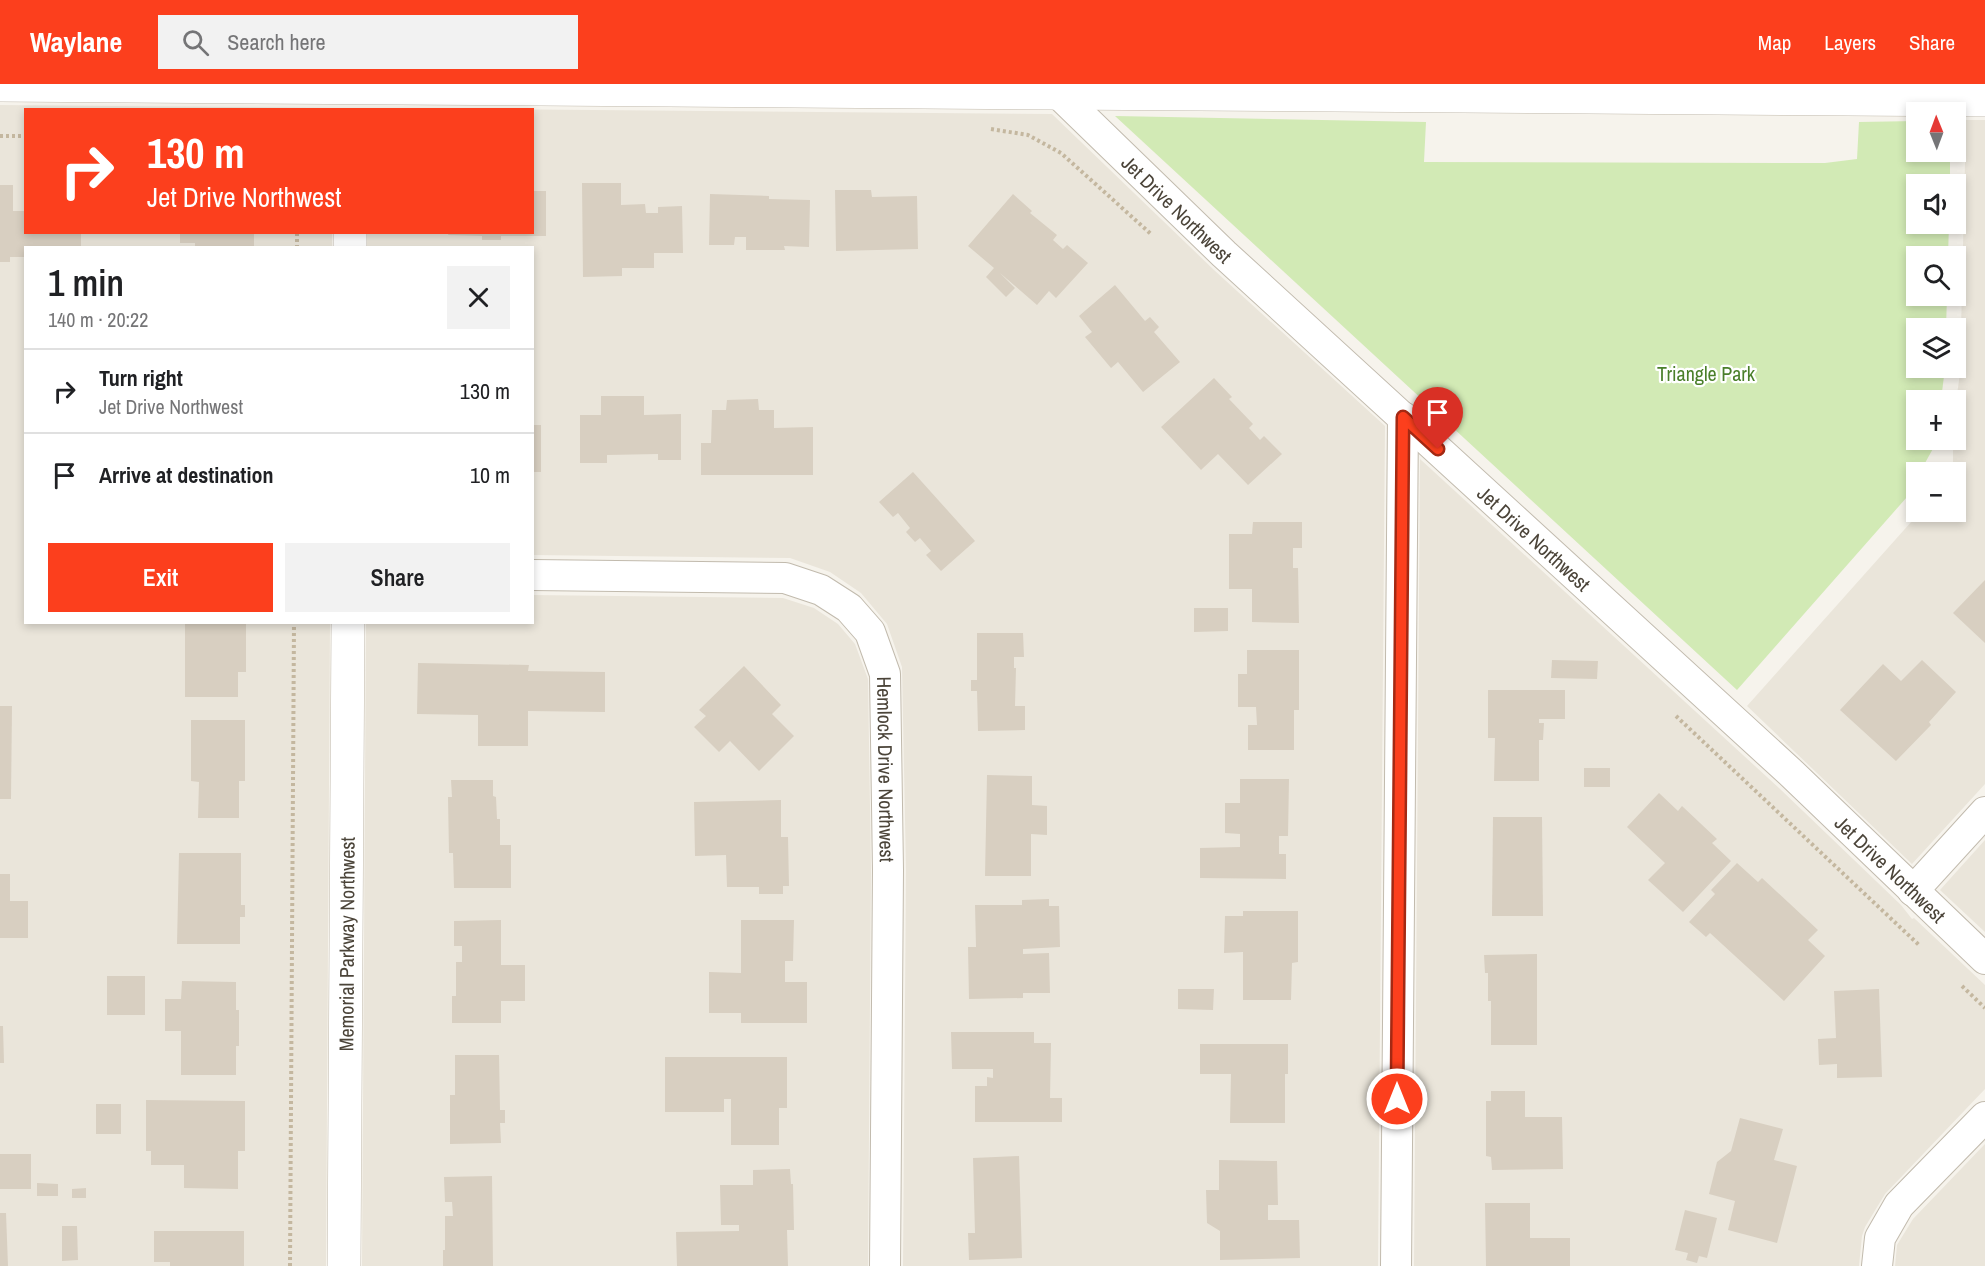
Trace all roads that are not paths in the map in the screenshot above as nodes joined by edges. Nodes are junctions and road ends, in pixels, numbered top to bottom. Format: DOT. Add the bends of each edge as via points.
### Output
graph roads {
  1 [pos="0,85"];
  2 [pos="1058,93"];
  3 [pos="350,94"];
  4 [pos="1985,100"];
  5 [pos="1403,417"];
  6 [pos="534,575"];
  7 [pos="348,624"];
  8 [pos="1985,812"];
  9 [pos="1913,891"];
  10 [pos="1985,958"];
  11 [pos="1985,1117"];
  12 [pos="344,1266"];
  13 [pos="885,1266"];
  14 [pos="1396,1266"];
  15 [pos="1877,1266"];
  1 -- 3 [label="street"];
  2 -- 3 [label="street"];
  2 -- 4 [label="street"];
  2 -- 5 [label="street, Jet Drive Northwest" via="1224,254"];
  5 -- 9 [label="street, Jet Drive Northwest" via="1782,764"];
  5 -- 14 [label="street"];
  6 -- 13 [label="street, Hemlock Drive Northwest" via="785,578 821,590 849,608 870,632 885,674"];
  7 -- 12 [label="street, Memorial Parkway Northwest"];
  8 -- 9 [label="street"];
  9 -- 10 [label="street, Jet Drive Northwest"];
  11 -- 15 [label="street" via="1899,1205 1880,1238"];
}
